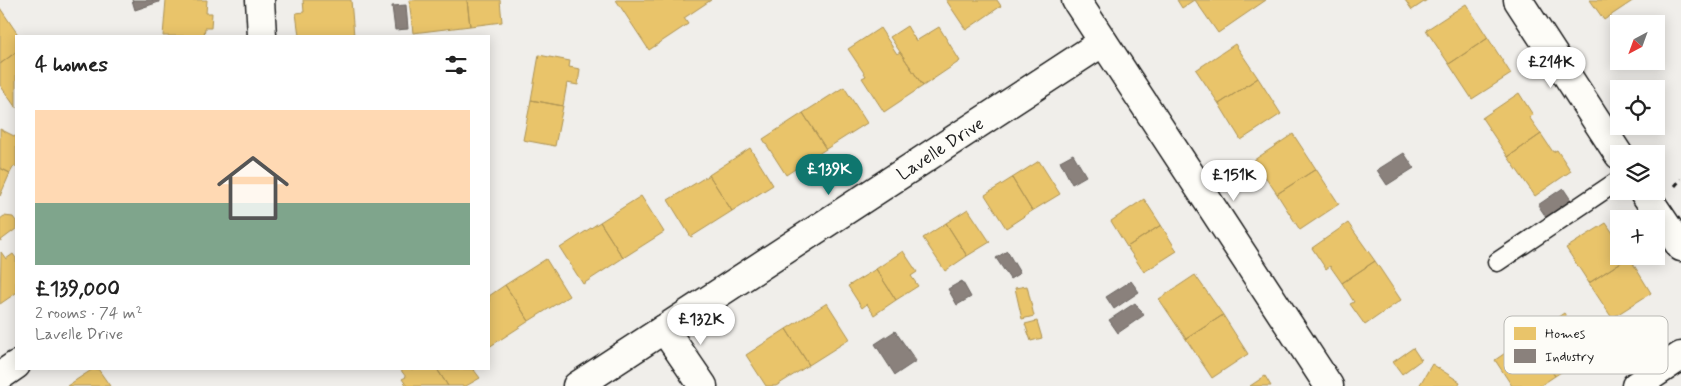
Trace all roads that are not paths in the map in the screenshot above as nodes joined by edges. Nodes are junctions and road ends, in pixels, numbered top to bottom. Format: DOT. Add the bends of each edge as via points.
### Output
graph roads {
  1 [pos="260,0"];
  2 [pos="1076,0"];
  3 [pos="1518,0"];
  4 [pos="262,35"];
  5 [pos="1103,42"];
  6 [pos="1612,145"];
  7 [pos="1610,186"];
  8 [pos="1649,200"];
  9 [pos="1681,247"];
  10 [pos="1497,262"];
  11 [pos="664,330"];
  12 [pos="1681,356"];
  13 [pos="1668,365"];
  14 [pos="15,366"];
  15 [pos="1654,374"];
  16 [pos="0,376"];
  17 [pos="577,386"];
  18 [pos="703,386"];
  19 [pos="1329,386"];
  20 [pos="1636,386"];
  1 -- 4 [label="street"];
  2 -- 5 [label="street"];
  3 -- 6 [label="street"];
  5 -- 11 [label="street, Lavelle Drive"];
  5 -- 19 [label="street"];
  7 -- 10 [label="lane"];
  8 -- 9 [label="street"];
  11 -- 17 [label="street, Lavelle Drive"];
  11 -- 18 [label="street"];
  12 -- 13 [label="street"];
  14 -- 16 [label="street"];
  15 -- 20 [label="street"];
}
